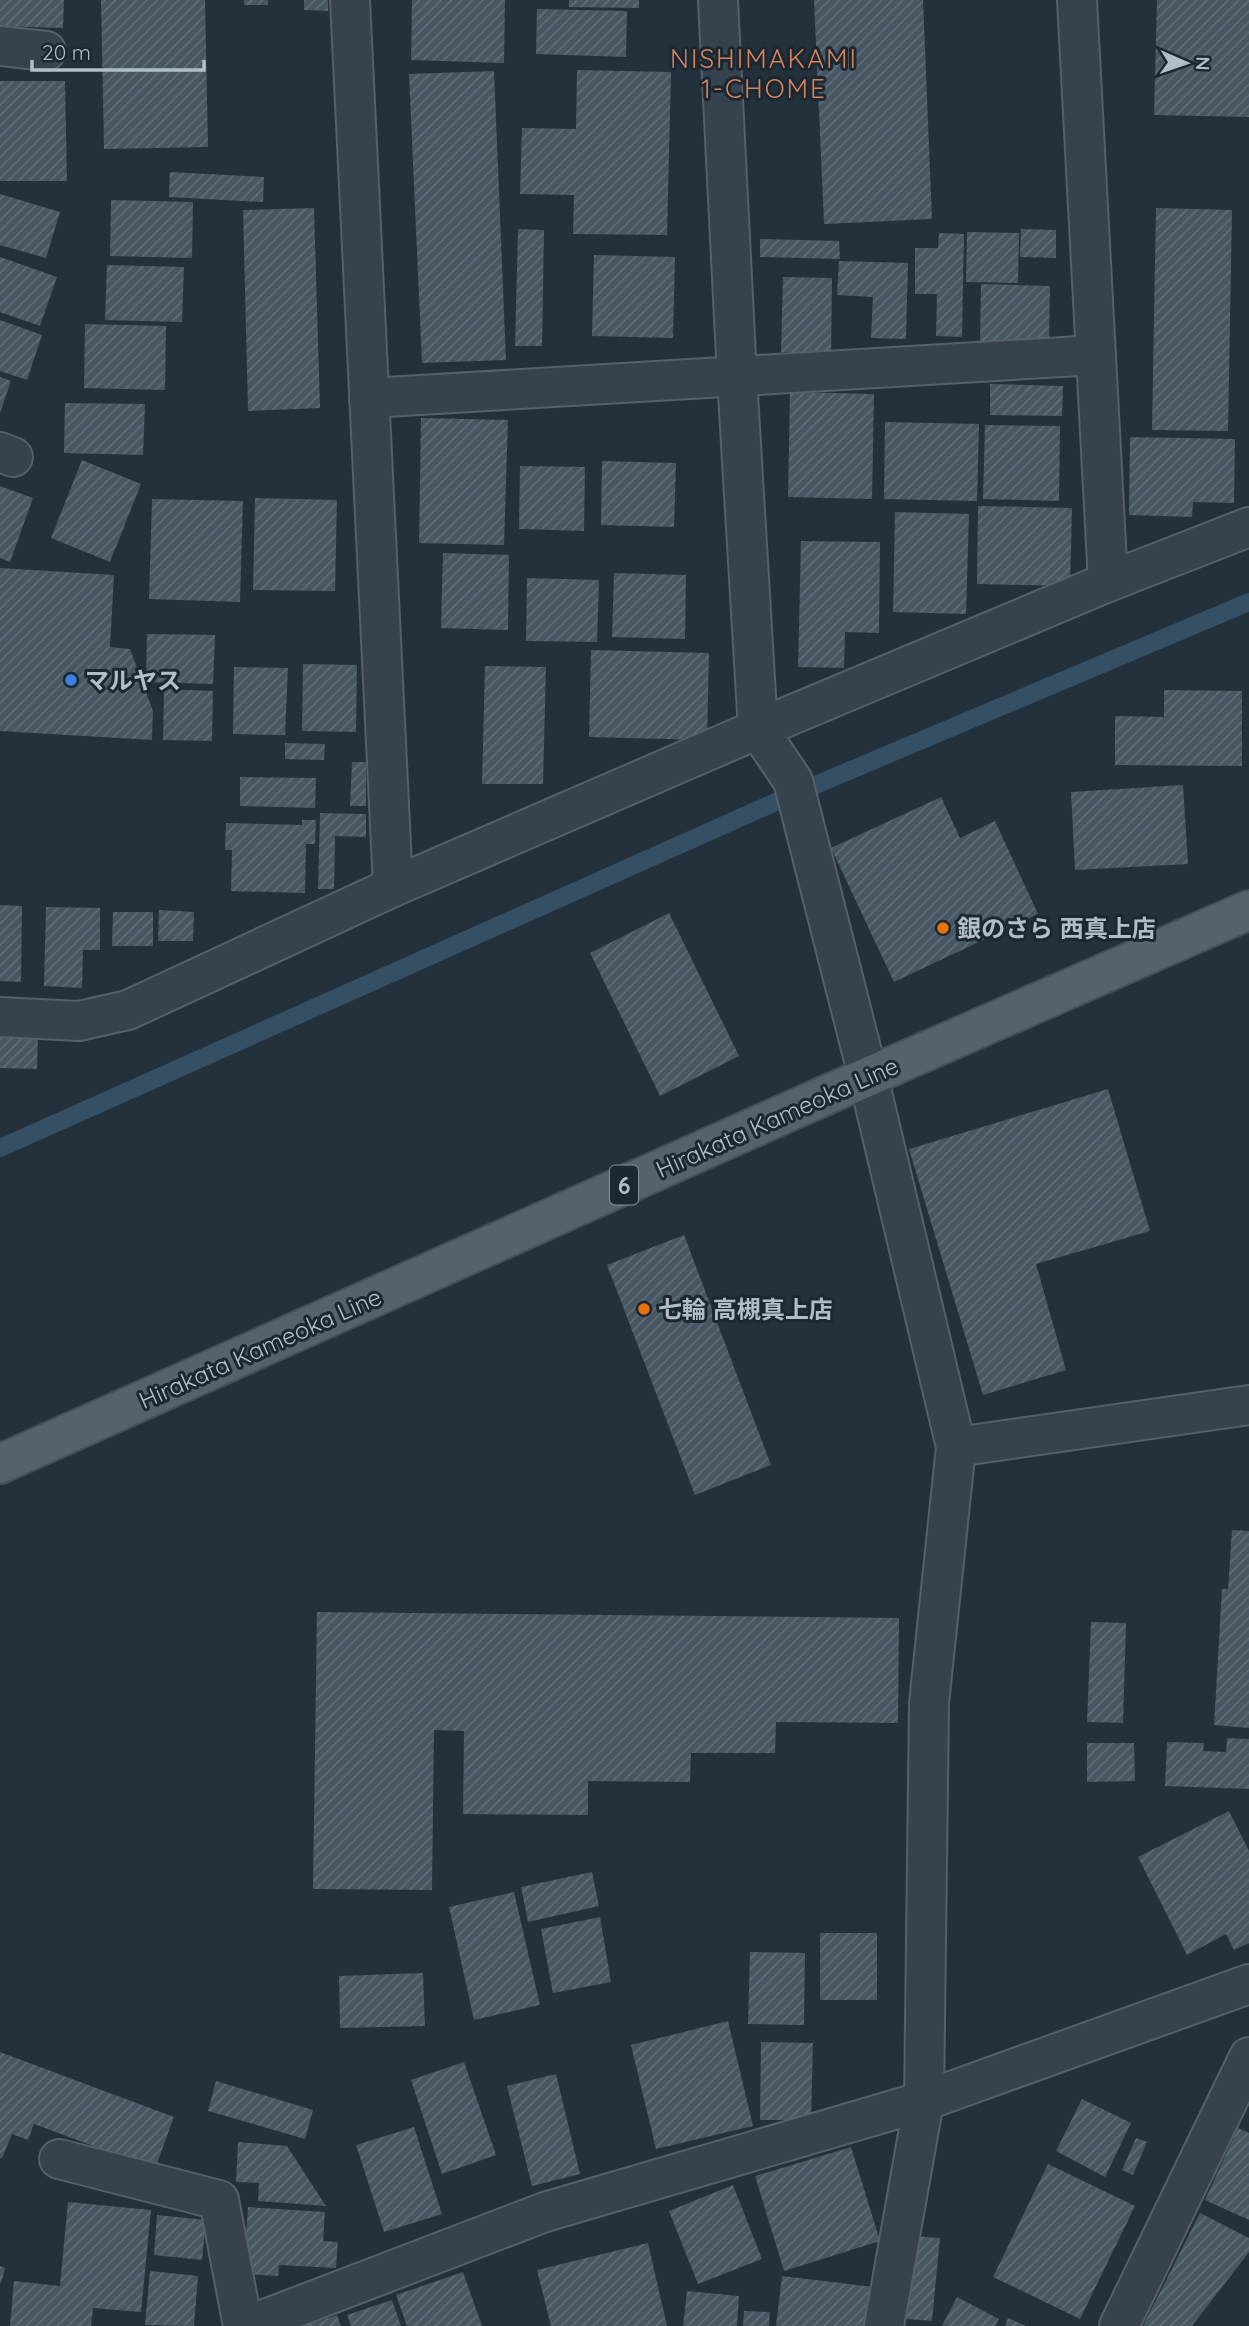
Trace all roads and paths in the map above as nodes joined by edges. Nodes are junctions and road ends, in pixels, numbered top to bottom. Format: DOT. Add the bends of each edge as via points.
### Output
graph roads {
  1 [pos="350,0"];
  2 [pos="718,0"];
  3 [pos="1077,0"];
  4 [pos="0,47"];
  5 [pos="46,51"];
  6 [pos="1096,355"];
  7 [pos="737,377"];
  8 [pos="369,398"];
  9 [pos="1249,527"];
  10 [pos="1108,582"];
  11 [pos="758,729"];
  12 [pos="393,887"];
  13 [pos="1249,910"];
  14 [pos="0,1017"];
  15 [pos="868,1076"];
  16 [pos="1249,1405"];
  17 [pos="956,1447"];
  18 [pos="0,1464"];
  19 [pos="1249,1984"];
  20 [pos="1249,2057"];
  21 [pos="924,2101"];
  22 [pos="58,2159"];
  23 [pos="245,2326"];
  24 [pos="884,2326"];
  25 [pos="1119,2326"];
  1 -- 8 [label="street"];
  2 -- 7 [label="street"];
  3 -- 6 [label="street"];
  4 -- 5 [label="street"];
  6 -- 7 [label="street"];
  6 -- 10 [label="street"];
  7 -- 8 [label="street"];
  7 -- 11 [label="street"];
  8 -- 12 [label="street"];
  9 -- 10 [label="street"];
  10 -- 11 [label="street"];
  11 -- 12 [label="street"];
  11 -- 15 [label="street" via="793,781"];
  12 -- 14 [label="street" via="128,1010 79,1021"];
  13 -- 15 [label="main road, Hirakata Kameoka Line / 6"];
  15 -- 17 [label="street"];
  15 -- 18 [label="main road, Hirakata Kameoka Line / 6"];
  16 -- 17 [label="street"];
  17 -- 21 [label="street" via="929,1703"];
  19 -- 21 [label="street"];
  20 -- 25 [label="street"];
  21 -- 23 [label="street" via="545,2212"];
  21 -- 24 [label="street"];
  22 -- 23 [label="street" via="219,2200"];
}
